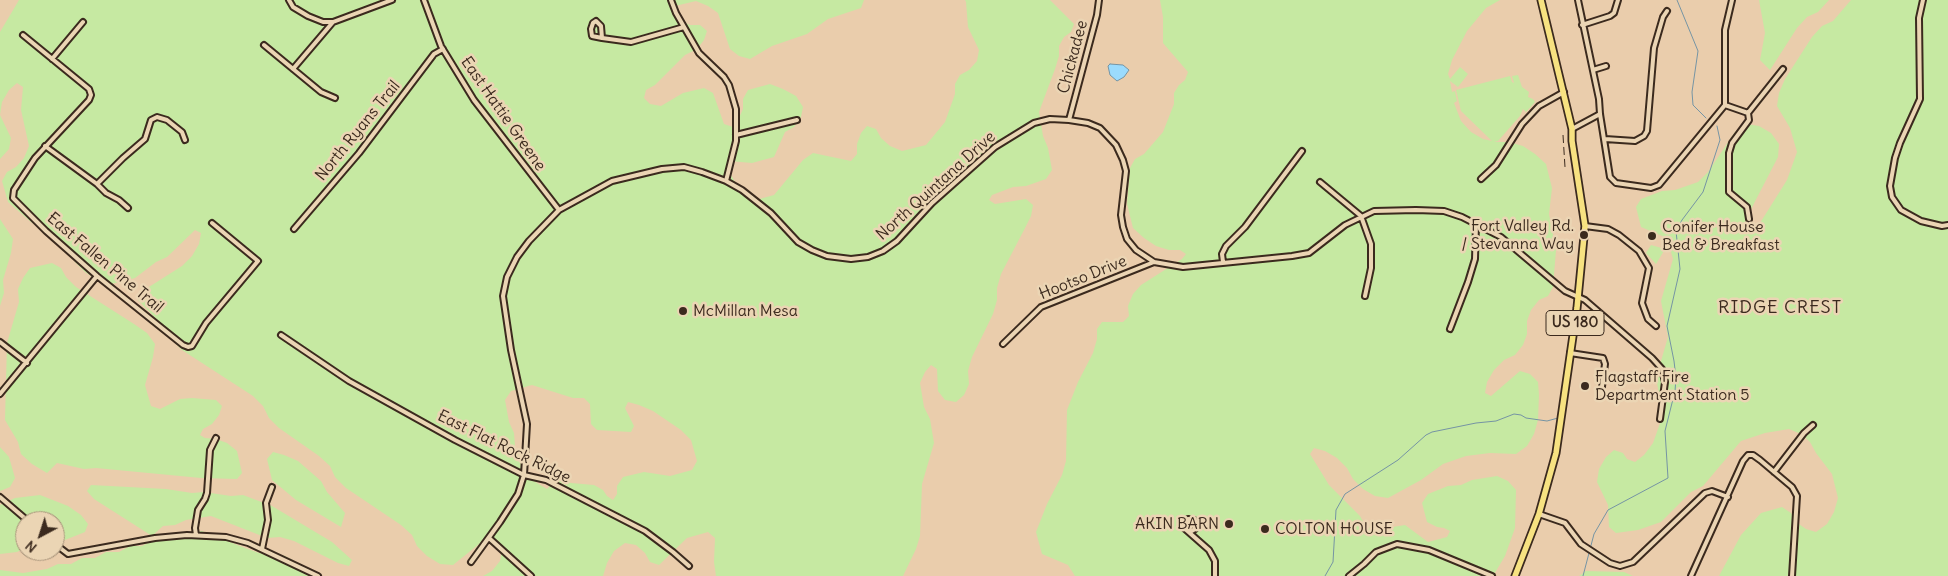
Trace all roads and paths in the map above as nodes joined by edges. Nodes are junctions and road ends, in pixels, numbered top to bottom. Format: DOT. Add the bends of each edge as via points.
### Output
graph roads {
  1 [pos="289,0"];
  2 [pos="392,0"];
  3 [pos="424,0"];
  4 [pos="671,0"];
  5 [pos="1099,0"];
  6 [pos="1541,0"];
  7 [pos="1578,0"];
  8 [pos="1618,0"];
  9 [pos="1732,0"];
  10 [pos="1924,0"];
  11 [pos="1667,11"];
  12 [pos="83,22"];
  13 [pos="333,22"];
  14 [pos="1582,25"];
  15 [pos="684,27"];
  16 [pos="23,36"];
  17 [pos="602,38"];
  18 [pos="264,45"];
  19 [pos="443,49"];
  20 [pos="52,60"];
  21 [pos="1606,66"];
  22 [pos="293,69"];
  23 [pos="1783,69"];
  24 [pos="1593,70"];
  25 [pos="1564,92"];
  26 [pos="335,98"];
  27 [pos="1725,104"];
  28 [pos="1748,113"];
  29 [pos="1600,114"];
  30 [pos="798,120"];
  31 [pos="1069,120"];
  32 [pos="1572,129"];
  33 [pos="736,135"];
  34 [pos="1605,139"];
  35 [pos="185,140"];
  36 [pos="45,146"];
  37 [pos="1302,150"];
  38 [pos="1481,179"];
  39 [pos="726,181"];
  40 [pos="1320,182"];
  41 [pos="97,184"];
  42 [pos="128,208"];
  43 [pos="559,210"];
  44 [pos="1361,216"];
  45 [pos="1749,218"];
  46 [pos="212,223"];
  47 [pos="1476,224"];
  48 [pos="1948,225"];
  49 [pos="1585,226"];
  50 [pos="294,229"];
  51 [pos="1154,262"];
  52 [pos="1223,262"];
  53 [pos="98,276"];
  54 [pos="1578,295"];
  55 [pos="1365,296"];
  56 [pos="1656,326"];
  57 [pos="1450,329"];
  58 [pos="281,335"];
  59 [pos="0,342"];
  60 [pos="1003,344"];
  61 [pos="1570,353"];
  62 [pos="27,363"];
  63 [pos="0,394"];
  64 [pos="1601,394"];
  65 [pos="1660,419"];
  66 [pos="1813,425"];
  67 [pos="216,438"];
  68 [pos="1774,472"];
  69 [pos="524,475"];
  70 [pos="272,487"];
  71 [pos="0,497"];
  72 [pos="1728,497"];
  73 [pos="16,511"];
  74 [pos="1539,514"];
  75 [pos="1190,532"];
  76 [pos="196,535"];
  77 [pos="489,538"];
  78 [pos="262,550"];
  79 [pos="65,552"];
  80 [pos="471,562"];
  81 [pos="689,566"];
  82 [pos="318,576"];
  83 [pos="531,576"];
  84 [pos="1215,576"];
  85 [pos="1349,576"];
  86 [pos="1492,576"];
  87 [pos="1515,576"];
  88 [pos="1691,576"];
  89 [pos="1792,576"];
  1 -- 13 [label="street" via="293,7 308,16"];
  2 -- 13 [label="street"];
  3 -- 19 [label="street, East Hattie Greene"];
  4 -- 15 [label="street"];
  5 -- 31 [label="street, Chickadee"];
  6 -- 25 [label="main road, US 180"];
  7 -- 14 [label="street"];
  8 -- 14 [label="street" via="1610,16"];
  9 -- 27 [label="street" via="1725,30"];
  10 -- 48 [label="street" via="1919,18 1920,99 1897,150 1890,186 1892,197 1901,210 1921,221"];
  11 -- 34 [label="street" via="1654,48 1647,131 1635,140"];
  12 -- 20 [label="street"];
  13 -- 22 [label="street"];
  14 -- 24 [label="street"];
  15 -- 17 [label="street" via="631,42"];
  15 -- 33 [label="street" via="699,53 729,85 736,109"];
  16 -- 20 [label="street"];
  18 -- 22 [label="street"];
  19 -- 43 [label="street, East Hattie Greene" via="474,100"];
  19 -- 50 [label="street, North Ryans Trail" via="434,54 359,153"];
  20 -- 36 [label="street" via="89,89 90,95 89,100"];
  21 -- 24 [label="street"];
  22 -- 26 [label="street" via="321,92"];
  23 -- 28 [label="street"];
  24 -- 29 [label="street"];
  25 -- 32 [label="main road, US 180"];
  25 -- 38 [label="street" via="1540,106 1522,124 1496,165"];
  27 -- 28 [label="street"];
  27 -- 34 [label="street" via="1655,188 1616,183 1610,177"];
  28 -- 45 [label="street" via="1749,120 1729,152 1729,192 1747,207"];
  29 -- 32 [label="street"];
  29 -- 34 [label="street"];
  30 -- 33 [label="street"];
  31 -- 39 [label="street, North Quintana Drive" via="1050,119 1034,123 995,147 932,203 897,241 868,257 851,259 812,250 798,242 756,200"];
  31 -- 51 [label="street, North Quintana Drive" via="1100,128 1116,145 1126,171 1121,215 1123,227 1136,250"];
  32 -- 49 [label="main road, US 180"];
  33 -- 39 [label="street"];
  35 -- 41 [label="street" via="182,132 167,120 151,120 145,139"];
  36 -- 41 [label="street"];
  36 -- 53 [label="street, East Fallen Pine Trail" via="14,190 13,198"];
  37 -- 52 [label="street" via="1245,227 1226,246"];
  39 -- 43 [label="street, North Quintana Drive" via="684,168 662,169 612,181"];
  40 -- 44 [label="street"];
  41 -- 42 [label="street"];
  43 -- 69 [label="street, North Quintana Drive" via="517,257 507,277 503,296 527,424"];
  44 -- 47 [label="street, North Quintana Drive" via="1374,211 1444,211"];
  44 -- 52 [label="street, North Quintana Drive" via="1309,253"];
  44 -- 55 [label="street" via="1371,244 1371,268"];
  46 -- 53 [label="street, East Fallen Pine Trail" via="258,261 206,323 192,346 184,346"];
  47 -- 54 [label="street, North Quintana Drive" via="1501,237 1565,291"];
  47 -- 57 [label="street" via="1475,259"];
  49 -- 54 [label="main road, US 180"];
  49 -- 56 [label="street" via="1608,229 1639,251 1649,268 1642,303 1648,319"];
  51 -- 52 [label="street, North Quintana Drive" via="1183,267"];
  51 -- 60 [label="street, Hootso Drive" via="1041,307"];
  53 -- 62 [label="street"];
  54 -- 61 [label="main road, US 180"];
  54 -- 65 [label="street, North Quintana Drive" via="1662,369 1665,382"];
  58 -- 69 [label="street, East Flat Rock Ridge" via="349,381"];
  59 -- 62 [label="street"];
  61 -- 64 [label="street" via="1603,358 1606,364"];
  61 -- 74 [label="main road, US 180" via="1556,453"];
  62 -- 63 [label="street"];
  66 -- 68 [label="street"];
  67 -- 76 [label="street" via="210,450 207,492 198,510"];
  68 -- 72 [label="street" via="1753,455 1748,455"];
  68 -- 89 [label="street" via="1797,496"];
  69 -- 77 [label="street, North Quintana Drive" via="518,494"];
  69 -- 81 [label="street, East Flat Rock Ridge" via="546,480 645,532"];
  70 -- 78 [label="street" via="266,503 268,520"];
  71 -- 73 [label="street"];
  72 -- 74 [label="street" via="1712,491 1705,493 1627,565 1615,565 1581,544 1565,523"];
  72 -- 88 [label="street"];
  74 -- 87 [label="main road, US 180"];
  75 -- 84 [label="street" via="1212,556"];
  76 -- 78 [label="street" via="226,537"];
  76 -- 79 [label="street" via="154,538 68,554"];
  77 -- 80 [label="street, North Quintana Drive"];
  77 -- 83 [label="street"];
  78 -- 82 [label="street"];
  85 -- 86 [label="street" via="1376,552 1397,544 1429,550"];
}
